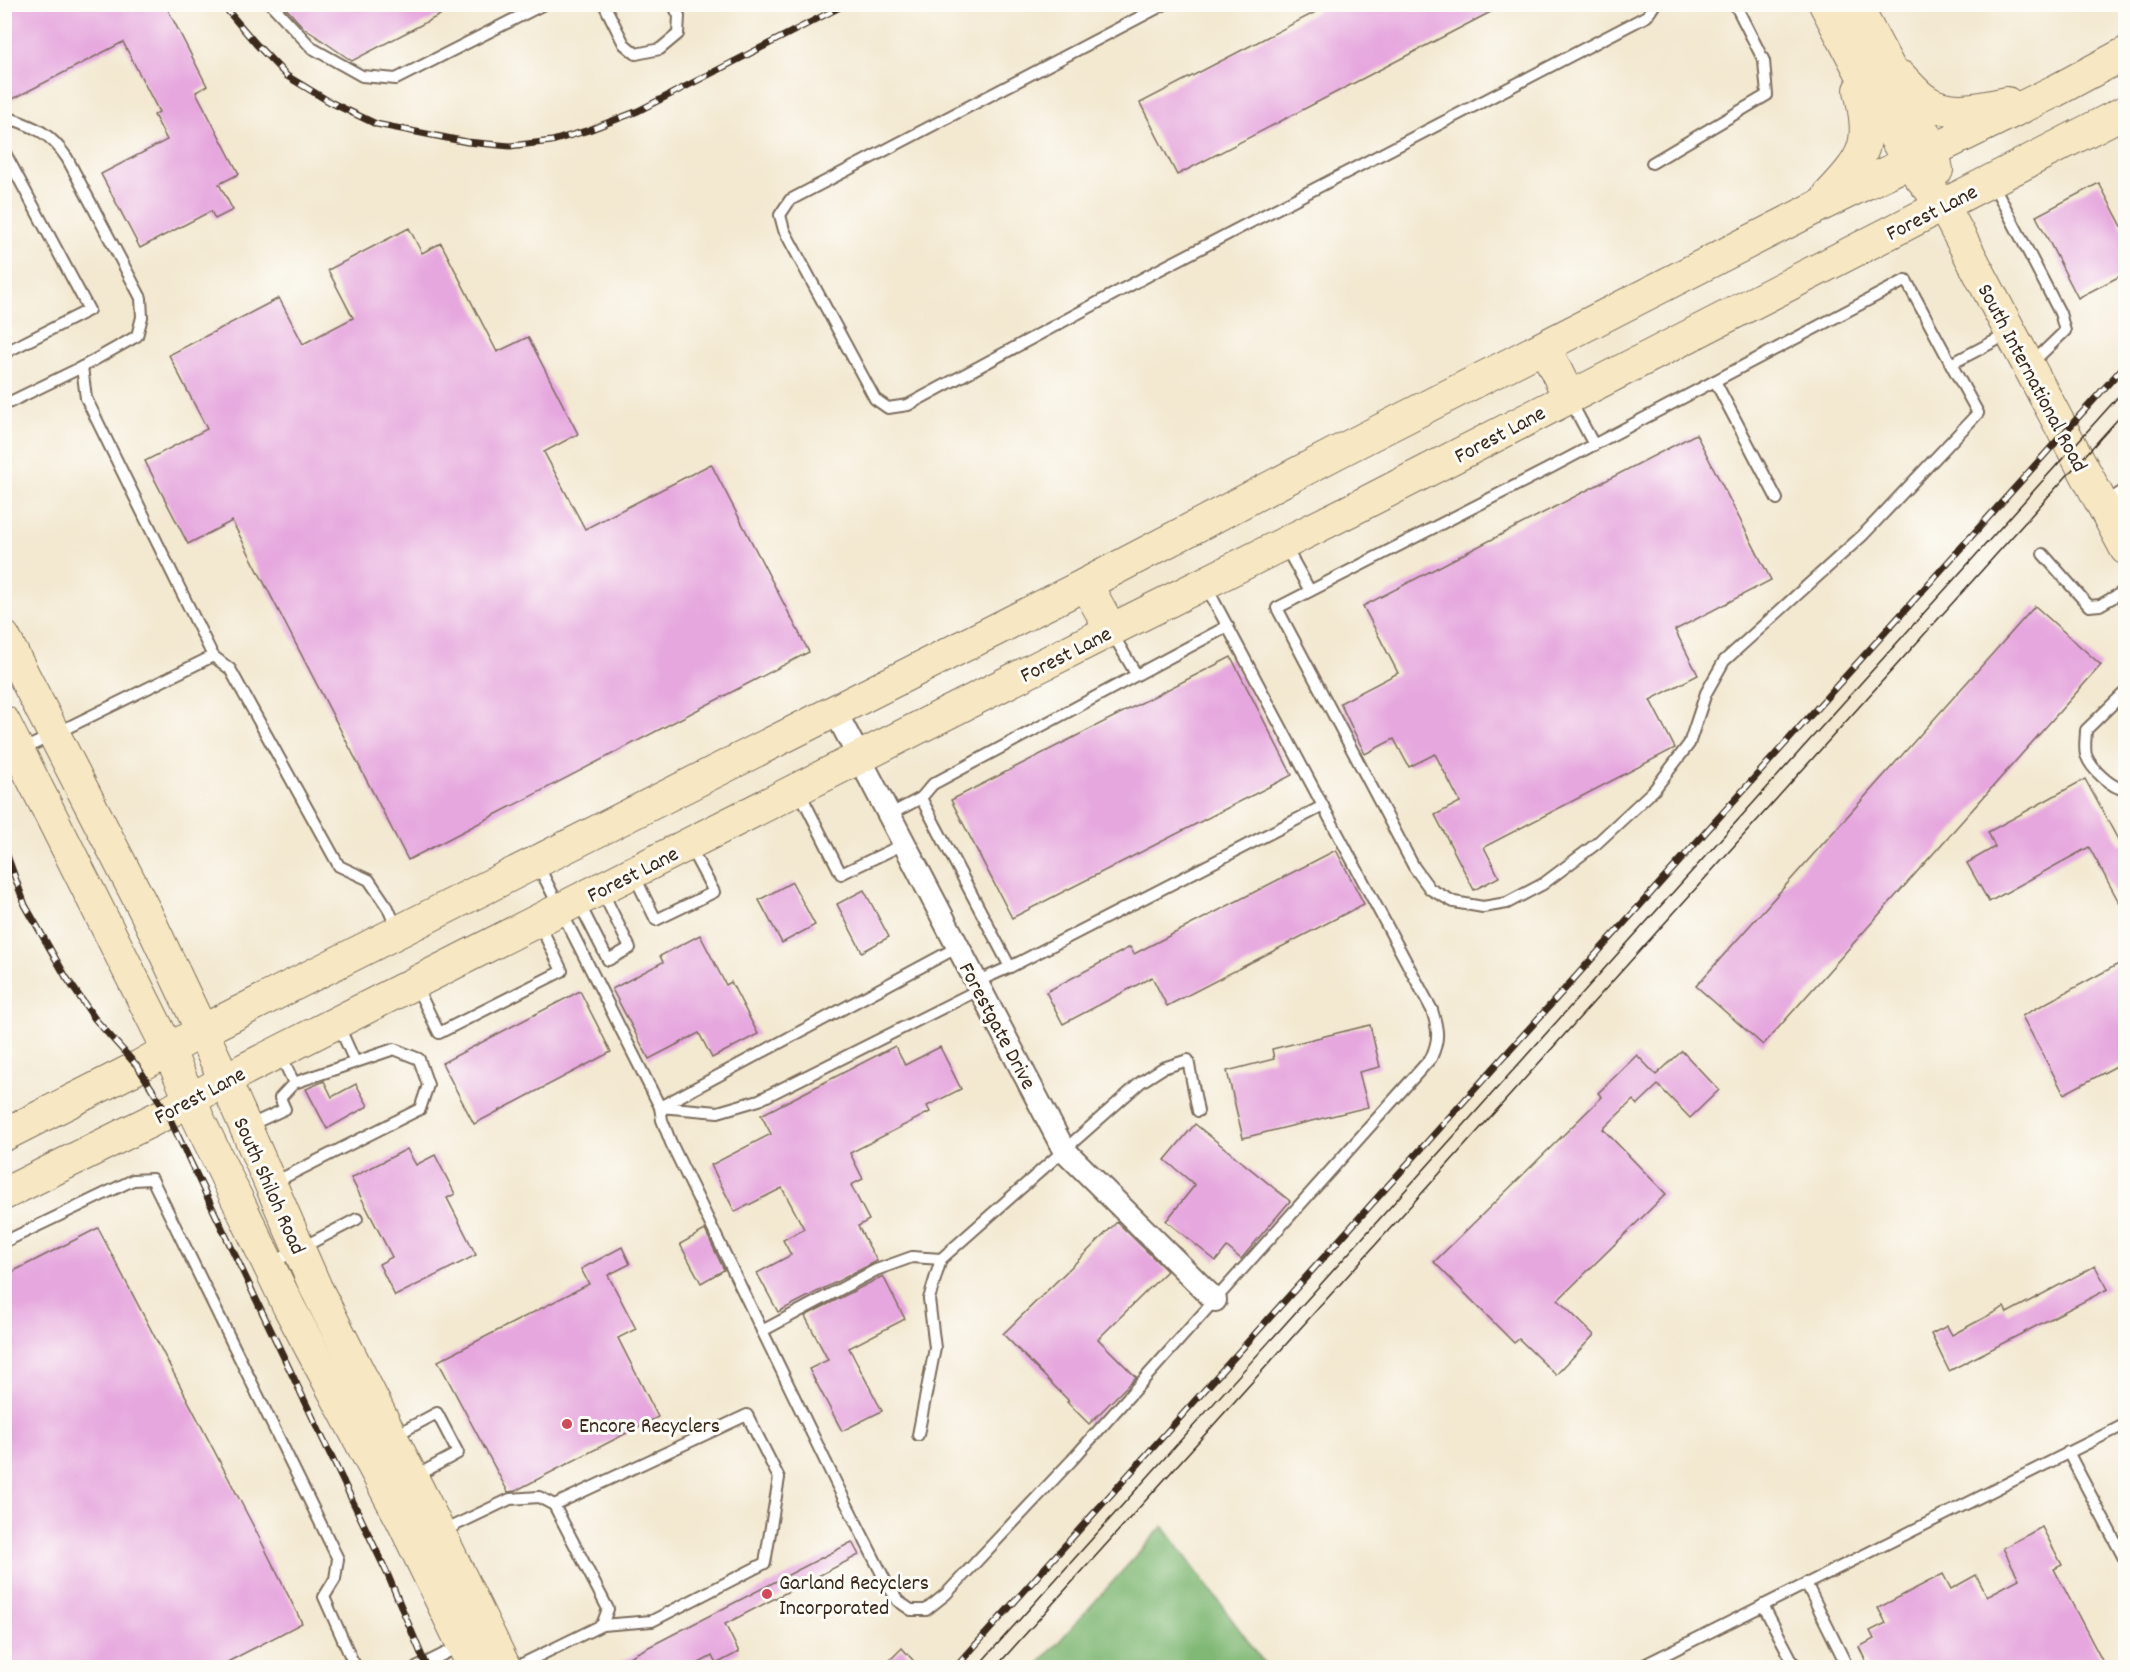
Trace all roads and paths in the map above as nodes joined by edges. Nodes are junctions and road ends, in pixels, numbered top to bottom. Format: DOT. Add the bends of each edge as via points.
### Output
graph roads {
  1 [pos="271,4"];
  2 [pos="544,4"];
  3 [pos="604,4"];
  4 [pos="673,4"];
  5 [pos="1165,4"];
  6 [pos="1655,4"];
  7 [pos="1735,4"];
  8 [pos="1825,4"];
  9 [pos="1855,4"];
  10 [pos="2126,53"];
  11 [pos="1867,56"];
  12 [pos="2055,91"];
  13 [pos="2126,111"];
  14 [pos="4,116"];
  15 [pos="4,151"];
  16 [pos="1920,156"];
  17 [pos="1652,163"];
  18 [pos="1991,180"];
  19 [pos="1943,205"];
  20 [pos="1819,206"];
  21 [pos="2011,332"];
  22 [pos="1545,348"];
  23 [pos="4,353"];
  24 [pos="1951,364"];
  25 [pos="2028,366"];
  26 [pos="82,367"];
  27 [pos="1715,381"];
  28 [pos="1569,397"];
  29 [pos="4,405"];
  30 [pos="1594,445"];
  31 [pos="2114,497"];
  32 [pos="1777,499"];
  33 [pos="1284,544"];
  34 [pos="2126,549"];
  35 [pos="2043,554"];
  36 [pos="1204,583"];
  37 [pos="1086,584"];
  38 [pos="2126,590"];
  39 [pos="1310,591"];
  40 [pos="1228,626"];
  41 [pos="1111,630"];
  42 [pos="4,637"];
  43 [pos="213,656"];
  44 [pos="1136,674"];
  45 [pos="2126,691"];
  46 [pos="835,711"];
  47 [pos="4,722"];
  48 [pos="54,734"];
  49 [pos="19,751"];
  50 [pos="860,758"];
  51 [pos="798,788"];
  52 [pos="2126,790"];
  53 [pos="921,798"];
  54 [pos="1323,806"];
  55 [pos="889,815"];
  56 [pos="688,844"];
  57 [pos="904,844"];
  58 [pos="536,862"];
  59 [pos="633,872"];
  60 [pos="569,905"];
  61 [pos="398,932"];
  62 [pos="958,947"];
  63 [pos="1010,967"];
  64 [pos="414,983"];
  65 [pos="978,986"];
  66 [pos="337,1023"];
  67 [pos="202,1031"];
  68 [pos="168,1050"];
  69 [pos="279,1052"];
  70 [pos="355,1062"];
  71 [pos="225,1080"];
  72 [pos="294,1083"];
  73 [pos="189,1100"];
  74 [pos="660,1107"];
  75 [pos="1198,1111"];
  76 [pos="246,1128"];
  77 [pos="4,1135"];
  78 [pos="1064,1150"];
  79 [pos="270,1185"];
  80 [pos="4,1194"];
  81 [pos="357,1219"];
  82 [pos="4,1242"];
  83 [pos="299,1250"];
  84 [pos="941,1259"];
  85 [pos="268,1265"];
  86 [pos="1215,1300"];
  87 [pos="762,1331"];
  88 [pos="2125,1426"];
  89 [pos="918,1435"];
  90 [pos="379,1444"];
  91 [pos="2068,1452"];
  92 [pos="400,1485"];
  93 [pos="554,1505"];
  94 [pos="440,1533"];
  95 [pos="2126,1562"];
  96 [pos="1806,1583"];
  97 [pos="1763,1605"];
  98 [pos="602,1625"];
  99 [pos="468,1656"];
  100 [pos="357,1668"];
  101 [pos="416,1668"];
  102 [pos="505,1668"];
  103 [pos="514,1668"];
  104 [pos="1638,1668"];
  105 [pos="1796,1668"];
  106 [pos="1848,1668"];
  1 -- 2 [label="lane" via="312,48 362,76 396,79"];
  3 -- 4 [label="lane" via="624,44 636,54 660,50 678,34 679,16"];
  5 -- 6 [label="lane" via="790,200 780,215 784,230 874,399 888,408 908,405 1647,16"];
  7 -- 17 [label="lane" via="1764,61 1767,95"];
  8 -- 11 [label="main road, South International Road"];
  9 -- 11 [label="main road, South International Road"];
  10 -- 12 [label="main road"];
  11 -- 12 [label="main road" via="1896,73 1941,109 2006,104"];
  11 -- 16 [label="main road, South International Road"];
  11 -- 20 [label="main road" via="1867,139 1862,156"];
  12 -- 16 [label="main road"];
  13 -- 18 [label="main road, Forest Lane"];
  14 -- 26 [label="lane" via="36,127 56,141 141,298 137,336"];
  15 -- 23 [label="lane" via="89,310"];
  16 -- 19 [label="main road, South International Road"];
  16 -- 20 [label="main road"];
  18 -- 19 [label="main road, Forest Lane"];
  18 -- 25 [label="lane" via="2060,313 2065,331"];
  19 -- 21 [label="main road, South International Road"];
  19 -- 28 [label="main road, Forest Lane"];
  20 -- 22 [label="main road"];
  21 -- 24 [label="lane"];
  21 -- 25 [label="main road, South International Road"];
  22 -- 28 [label="main road"];
  22 -- 37 [label="main road"];
  24 -- 27 [label="lane" via="1906,280"];
  24 -- 39 [label="lane" via="1978,413 1863,535 1724,661 1706,693 1689,744 1654,790 1543,884 1507,903 1483,907 1454,902 1430,889 1414,867 1277,608"];
  25 -- 31 [label="main road, South International Road"];
  26 -- 29 [label="lane"];
  26 -- 43 [label="lane" via="86,398"];
  27 -- 30 [label="lane"];
  27 -- 32 [label="lane"];
  28 -- 30 [label="lane"];
  28 -- 33 [label="main road, Forest Lane"];
  30 -- 39 [label="lane"];
  31 -- 34 [label="main road, South International Road"];
  33 -- 36 [label="main road, Forest Lane"];
  33 -- 39 [label="lane"];
  35 -- 38 [label="lane" via="2089,606 2100,605"];
  36 -- 40 [label="lane"];
  36 -- 41 [label="main road, Forest Lane"];
  37 -- 41 [label="main road"];
  37 -- 46 [label="main road"];
  40 -- 44 [label="lane"];
  40 -- 54 [label="lane"];
  41 -- 44 [label="lane"];
  41 -- 50 [label="main road, Forest Lane"];
  42 -- 48 [label="main road, South Shiloh Road"];
  43 -- 48 [label="lane"];
  43 -- 61 [label="lane" via="230,669 339,866 369,880"];
  44 -- 53 [label="lane" via="933,783"];
  45 -- 52 [label="lane" via="2086,730 2085,754 2102,777"];
  46 -- 50 [label="street, Forestgate Drive"];
  46 -- 58 [label="main road"];
  47 -- 49 [label="main road, South Shiloh Road"];
  48 -- 49 [label="lane"];
  48 -- 67 [label="main road, South Shiloh Road"];
  49 -- 68 [label="main road, South Shiloh Road"];
  50 -- 51 [label="main road, Forest Lane"];
  50 -- 55 [label="street, Forestgate Drive"];
  51 -- 56 [label="main road, Forest Lane"];
  51 -- 57 [label="lane" via="841,874"];
  53 -- 55 [label="lane"];
  53 -- 63 [label="lane"];
  54 -- 63 [label="lane"];
  54 -- 86 [label="lane" via="1432,1010 1437,1045 1431,1058"];
  55 -- 57 [label="street, Forestgate Drive"];
  56 -- 59 [label="main road, Forest Lane"];
  56 -- 59 [label="lane" via="714,892 656,920"];
  57 -- 62 [label="street, Forestgate Drive"];
  58 -- 60 [label="lane"];
  58 -- 61 [label="main road"];
  59 -- 60 [label="main road, Forest Lane"];
  60 -- 60 [label="lane" via="630,948 608,960"];
  60 -- 64 [label="main road, Forest Lane"];
  60 -- 64 [label="lane" via="562,971 439,1033"];
  60 -- 74 [label="lane"];
  61 -- 67 [label="main road"];
  62 -- 65 [label="street, Forestgate Drive"];
  62 -- 74 [label="lane"];
  63 -- 65 [label="lane"];
  64 -- 66 [label="main road, Forest Lane"];
  65 -- 74 [label="lane" via="759,1100 718,1112"];
  65 -- 78 [label="street, Forestgate Drive"];
  66 -- 69 [label="main road, Forest Lane"];
  66 -- 70 [label="lane"];
  67 -- 68 [label="main road"];
  67 -- 71 [label="main road, South Shiloh Road"];
  68 -- 73 [label="main road, South Shiloh Road"];
  68 -- 77 [label="main road"];
  69 -- 71 [label="main road, Forest Lane"];
  69 -- 72 [label="lane"];
  70 -- 72 [label="lane"];
  70 -- 79 [label="lane" via="394,1049 419,1059 428,1085 420,1109"];
  71 -- 73 [label="main road, Forest Lane"];
  71 -- 76 [label="main road, South Shiloh Road"];
  72 -- 76 [label="lane" via="280,1098 285,1109"];
  73 -- 80 [label="main road, Forest Lane"];
  73 -- 85 [label="main road, South Shiloh Road"];
  74 -- 87 [label="lane" via="671,1143"];
  75 -- 78 [label="lane" via="1188,1060 1163,1068 1141,1082"];
  76 -- 79 [label="main road, South Shiloh Road"];
  78 -- 84 [label="lane"];
  78 -- 86 [label="street, Forestgate Drive"];
  79 -- 83 [label="main road, South Shiloh Road"];
  81 -- 83 [label="lane"];
  82 -- 100 [label="lane" via="133,1180 152,1179 338,1559 335,1579 324,1597"];
  83 -- 85 [label="lane"];
  83 -- 90 [label="main road, South Shiloh Road"];
  84 -- 87 [label="lane" via="912,1257 876,1270"];
  84 -- 89 [label="lane" via="929,1299 935,1347"];
  85 -- 90 [label="main road, South Shiloh Road"];
  86 -- 87 [label="lane" via="1064,1468 946,1594 926,1610 911,1610 898,1601 886,1582"];
  88 -- 91 [label="lane"];
  90 -- 92 [label="main road, South Shiloh Road"];
  90 -- 92 [label="lane" via="437,1413 458,1454"];
  91 -- 95 [label="lane"];
  91 -- 96 [label="lane"];
  92 -- 94 [label="main road, South Shiloh Road"];
  92 -- 99 [label="main road, South Shiloh Road"];
  93 -- 94 [label="lane" via="539,1497 510,1499"];
  93 -- 98 [label="lane" via="608,1609"];
  93 -- 98 [label="lane" via="747,1415 779,1478 765,1563 652,1621"];
  94 -- 102 [label="main road, South Shiloh Road"];
  96 -- 97 [label="lane"];
  96 -- 106 [label="lane"];
  97 -- 104 [label="lane"];
  97 -- 105 [label="lane"];
  98 -- 103 [label="lane"];
  99 -- 101 [label="lane"];
}
